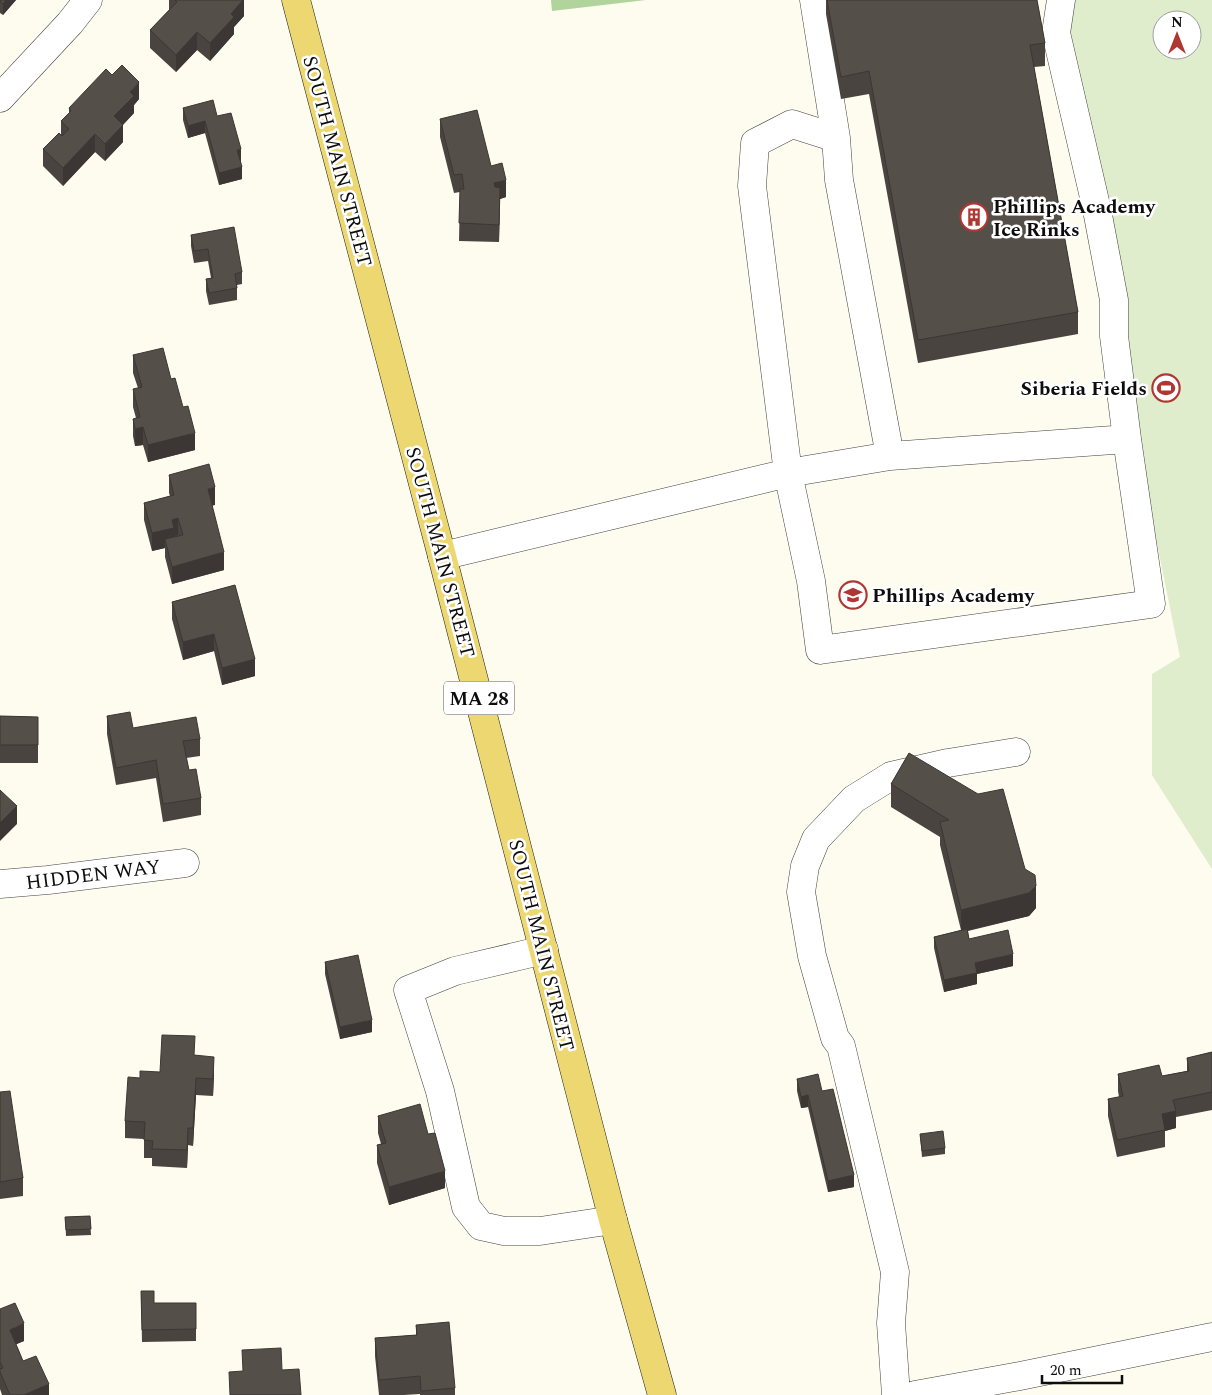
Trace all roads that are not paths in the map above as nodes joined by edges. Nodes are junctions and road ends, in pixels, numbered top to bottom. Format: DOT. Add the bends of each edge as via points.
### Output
graph roads {
  1 [pos="88,0"];
  2 [pos="296,0"];
  3 [pos="814,0"];
  4 [pos="1061,0"];
  5 [pos="0,98"];
  6 [pos="836,138"];
  7 [pos="1127,439"];
  8 [pos="890,456"];
  9 [pos="788,473"];
  10 [pos="442,556"];
  11 [pos="1016,752"];
  12 [pos="185,863"];
  13 [pos="0,884"];
  14 [pos="544,950"];
  15 [pos="613,1220"];
  16 [pos="1212,1336"];
  17 [pos="976,1389"];
  18 [pos="662,1395"];
  19 [pos="896,1395"];
  20 [pos="916,1395"];
  1 -- 5 [label="street"];
  2 -- 10 [label="main road, SOUTH MAIN STREET / MA 28"];
  3 -- 6 [label="street"];
  4 -- 7 [label="street" via="1056,33 1114,300 1114,336"];
  6 -- 8 [label="street" via="839,180"];
  6 -- 9 [label="street" via="792,124 755,143 752,186"];
  7 -- 8 [label="street"];
  7 -- 9 [label="street" via="1151,604 820,650 811,581"];
  8 -- 9 [label="street"];
  9 -- 10 [label="street"];
  10 -- 14 [label="main road, SOUTH MAIN STREET / MA 28"];
  11 -- 19 [label="street" via="891,776 854,799 816,839 805,866 801,892 812,956 835,1038 841,1046 894,1272 891,1322"];
  12 -- 13 [label="street, HIDDEN WAY"];
  14 -- 15 [label="main road, SOUTH MAIN STREET / MA 28"];
  14 -- 15 [label="street" via="455,971 408,990 440,1091 466,1207 481,1226 540,1231"];
  15 -- 18 [label="main road, SOUTH MAIN STREET / MA 28"];
  16 -- 17 [label="street"];
  17 -- 20 [label="street"];
}
